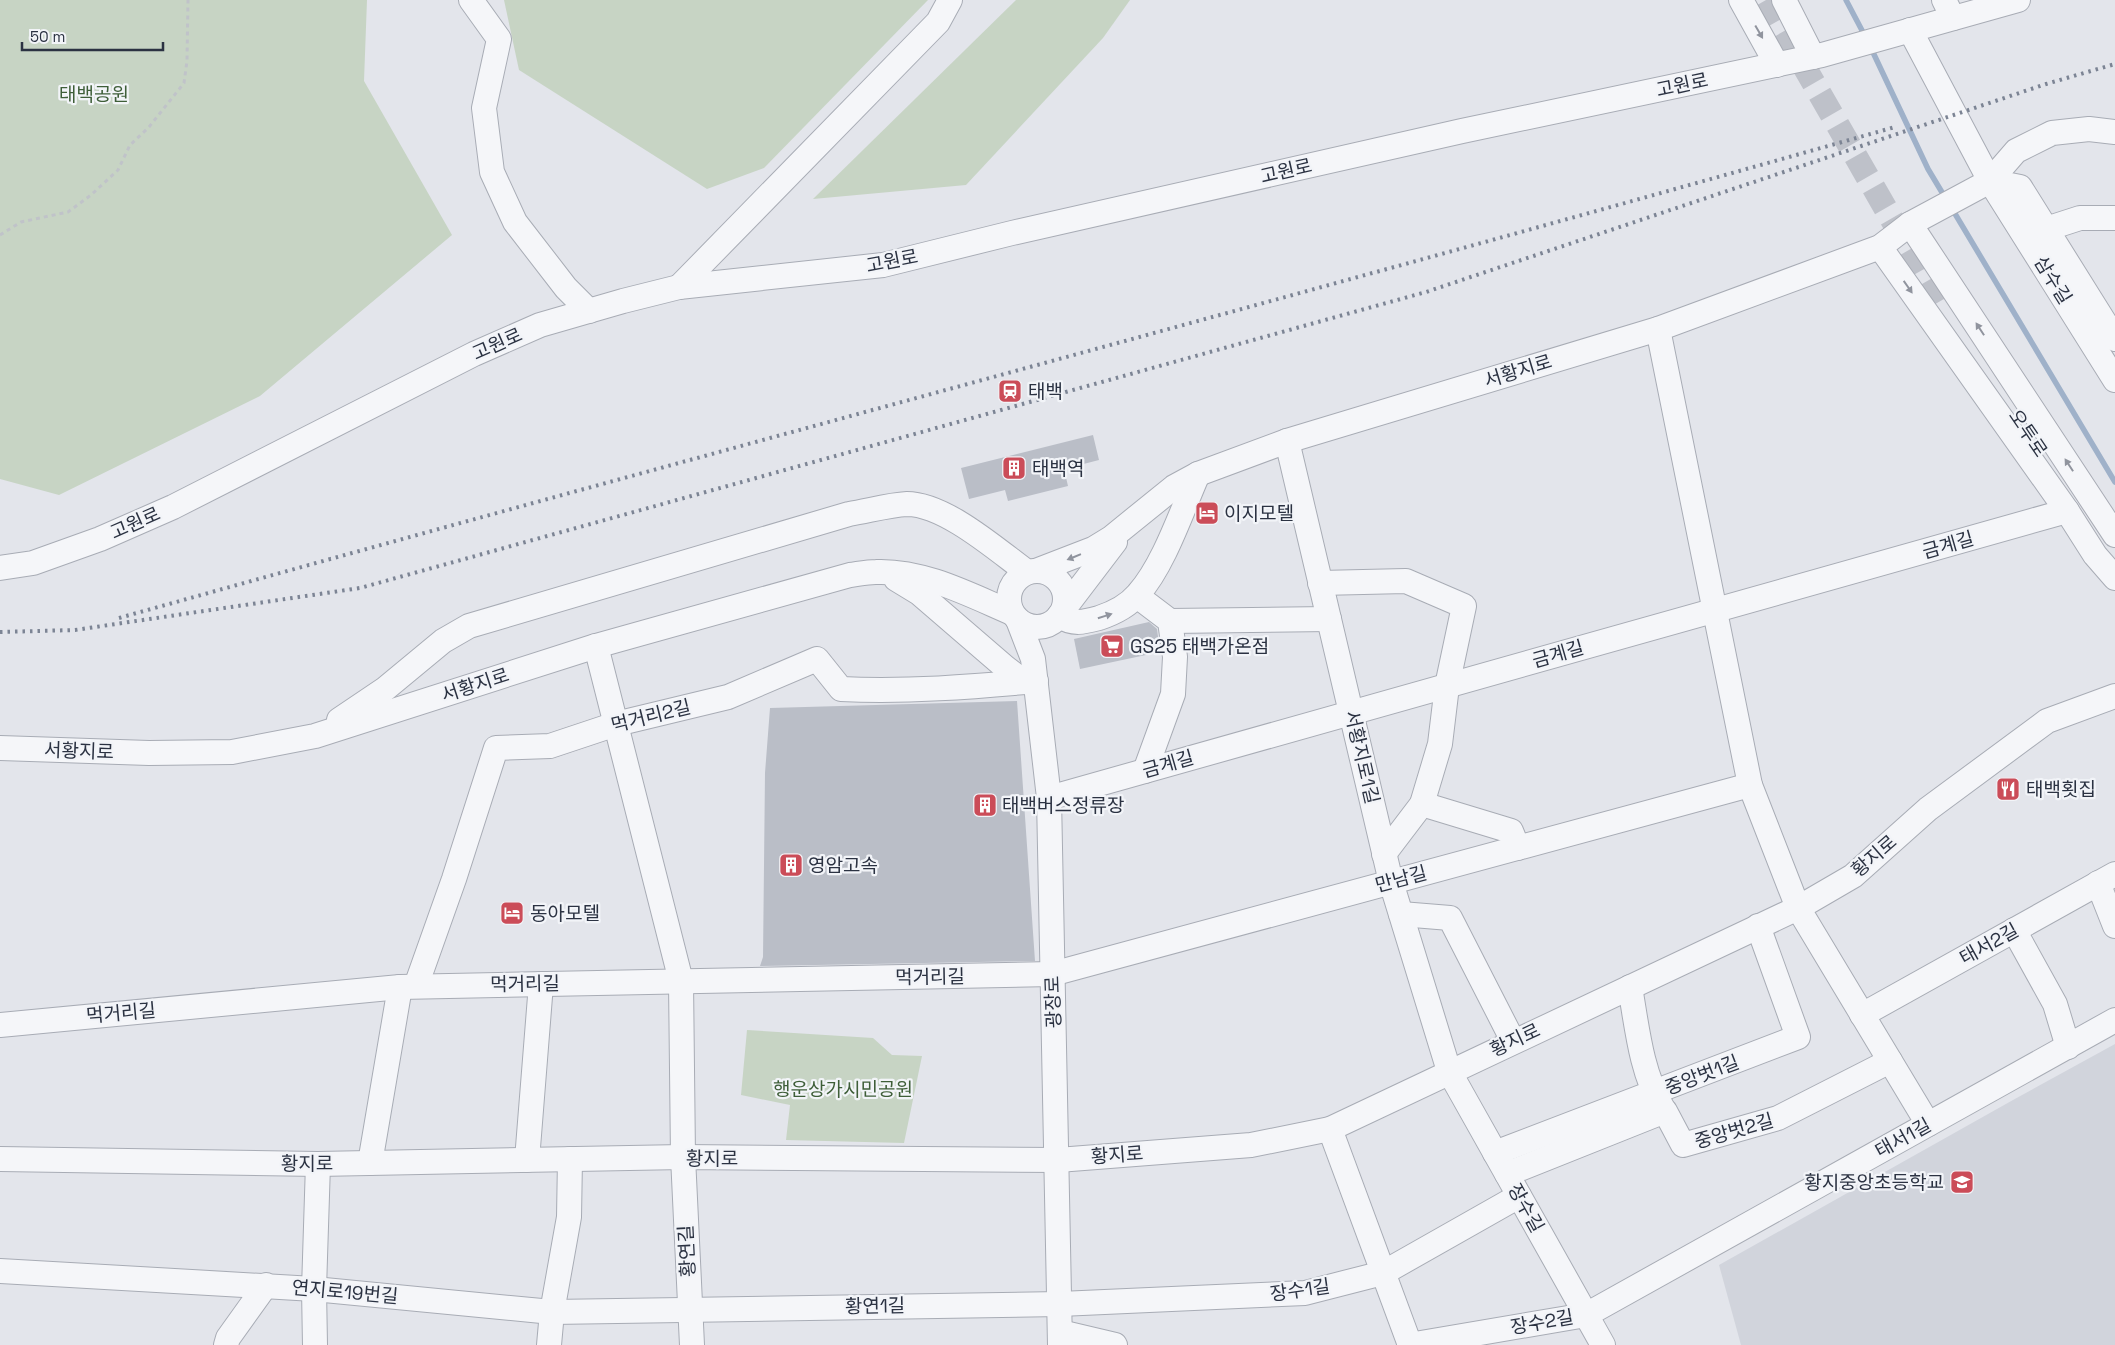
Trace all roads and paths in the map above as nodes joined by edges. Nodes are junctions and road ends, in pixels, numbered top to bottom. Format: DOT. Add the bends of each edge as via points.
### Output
graph roads {
  1 [pos="188,0"];
  2 [pos="471,0"];
  3 [pos="950,0"];
  4 [pos="1741,0"];
  5 [pos="1784,0"];
  6 [pos="2018,0"];
  7 [pos="1949,9"];
  8 [pos="1910,30"];
  9 [pos="1818,56"];
  10 [pos="1778,64"];
  11 [pos="2115,132"];
  12 [pos="1990,181"];
  13 [pos="2115,218"];
  14 [pos="1910,224"];
  15 [pos="2046,229"];
  16 [pos="0,235"];
  17 [pos="1880,247"];
  18 [pos="679,288"];
  19 [pos="1941,305"];
  20 [pos="589,311"];
  21 [pos="1658,328"];
  22 [pos="2115,339"];
  23 [pos="2115,380"];
  24 [pos="1286,441"];
  25 [pos="1198,474"];
  26 [pos="2066,511"];
  27 [pos="1131,523"];
  28 [pos="2115,535"];
  29 [pos="2115,561"];
  30 [pos="0,568"];
  31 [pos="878,572"];
  32 [pos="1025,576"];
  33 [pos="2115,578"];
  34 [pos="1320,583"];
  35 [pos="942,584"];
  36 [pos="1137,596"];
  37 [pos="1716,610"];
  38 [pos="1058,616"];
  39 [pos="1015,617"];
  40 [pos="1328,619"];
  41 [pos="1170,621"];
  42 [pos="596,646"];
  43 [pos="1035,670"];
  44 [pos="1447,686"];
  45 [pos="2115,696"];
  46 [pos="1351,713"];
  47 [pos="616,724"];
  48 [pos="315,736"];
  49 [pos="0,748"];
  50 [pos="1145,771"];
  51 [pos="1750,785"];
  52 [pos="1049,798"];
  53 [pos="1422,804"];
  54 [pos="1518,848"];
  55 [pos="1384,854"];
  56 [pos="2106,879"];
  57 [pos="1391,882"];
  58 [pos="1798,908"];
  59 [pos="1401,914"];
  60 [pos="1758,926"];
  61 [pos="2115,926"];
  62 [pos="2014,930"];
  63 [pos="1052,974"];
  64 [pos="681,982"];
  65 [pos="541,984"];
  66 [pos="408,986"];
  67 [pos="1630,987"];
  68 [pos="1862,1015"];
  69 [pos="2115,1020"];
  70 [pos="0,1025"];
  71 [pos="1513,1041"];
  72 [pos="2068,1046"];
  73 [pos="1890,1061"];
  74 [pos="1449,1071"];
  75 [pos="1660,1102"];
  76 [pos="1928,1124"];
  77 [pos="1330,1128"];
  78 [pos="1496,1153"];
  79 [pos="683,1157"];
  80 [pos="0,1159"];
  81 [pos="570,1159"];
  82 [pos="527,1160"];
  83 [pos="1058,1160"];
  84 [pos="370,1163"];
  85 [pos="318,1164"];
  86 [pos="1507,1174"];
  87 [pos="1519,1196"];
  88 [pos="0,1271"];
  89 [pos="1383,1273"];
  90 [pos="266,1285"];
  91 [pos="314,1289"];
  92 [pos="1060,1304"];
  93 [pos="690,1308"];
  94 [pos="552,1312"];
  95 [pos="1586,1315"];
  96 [pos="1060,1338"];
  97 [pos="226,1345"];
  98 [pos="315,1345"];
  99 [pos="549,1345"];
  100 [pos="692,1345"];
  101 [pos="1115,1345"];
  102 [pos="1409,1345"];
  103 [pos="1603,1345"];
  1 -- 16 [label="path" via="184,83 149,127 130,145 118,170 68,212 22,222"];
  2 -- 20 [label="street" via="499,40 484,108 492,172 515,222 566,288"];
  3 -- 18 [label="street" via="938,22"];
  4 -- 10 [label="street, one-way"];
  5 -- 9 [label="street"];
  6 -- 7 [label="street"];
  7 -- 8 [label="street"];
  8 -- 9 [label="street, 고원로"];
  8 -- 12 [label="street, 삼수길"];
  9 -- 10 [label="street, 고원로"];
  10 -- 18 [label="street, 고원로" via="1434,138 883,265"];
  11 -- 12 [label="street" via="2089,129 2052,133 2016,151"];
  12 -- 14 [label="street, 서황지로"];
  12 -- 15 [label="street" via="2020,187"];
  12 -- 23 [label="street, 삼수길"];
  13 -- 15 [label="street" via="2080,218"];
  14 -- 17 [label="street, 서황지로"];
  28 -- 14 [label="street, one-way"];
  15 -- 22 [label="street"];
  17 -- 21 [label="street, 서황지로"];
  17 -- 26 [label="street, one-way"];
  18 -- 20 [label="street, 고원로"];
  19 -- 29 [label="street, 오투로"];
  20 -- 30 [label="street, 고원로" via="540,325 474,354 173,506 100,539 33,563"];
  21 -- 24 [label="street, 서황지로"];
  21 -- 37 [label="street"];
  24 -- 25 [label="street, 서황지로"];
  24 -- 34 [label="street, 서황지로1길"];
  25 -- 27 [label="street, 서황지로" via="1174,487"];
  25 -- 36 [label="street" via="1154,572"];
  26 -- 33 [label="street" via="2095,555"];
  26 -- 37 [label="street, 금계길"];
  27 -- 32 [label="street, one-way" via="1093,549"];
  27 -- 38 [label="street"];
  31 -- 35 [label="street, 서황지로" via="909,575"];
  31 -- 42 [label="street, 서황지로" via="850,575"];
  31 -- 43 [label="street" via="919,593 1019,678"];
  32 -- 35 [label="street" via="969,586"];
  32 -- 38 [label="street" via="1046,572 1060,583 1064,591"];
  32 -- 39 [label="street" via="1008,604"];
  32 -- 48 [label="street" via="950,517 927,507 907,504 849,514 470,626 443,641 385,689"];
  34 -- 40 [label="street, 서황지로1길"];
  34 -- 44 [label="street" via="1406,581 1464,606"];
  35 -- 39 [label="street"];
  38 -- 36 [label="street, one-way" via="1066,621 1083,623 1116,612"];
  36 -- 41 [label="street"];
  37 -- 44 [label="street, 금계길"];
  37 -- 51 [label="street"];
  38 -- 39 [label="street" via="1044,626 1036,627"];
  38 -- 43 [label="street"];
  39 -- 43 [label="street, 광장로"];
  40 -- 41 [label="street"];
  40 -- 46 [label="street, 서황지로1길"];
  41 -- 50 [label="street" via="1175,657 1173,694"];
  42 -- 47 [label="street, 황연길"];
  42 -- 48 [label="street, 서황지로"];
  43 -- 47 [label="street, 먹거리2길" via="978,686 841,689 817,659 728,697"];
  43 -- 52 [label="street, 광장로"];
  44 -- 46 [label="street, 금계길"];
  44 -- 53 [label="street" via="1440,744"];
  45 -- 58 [label="street, 황지로" via="2047,720 1928,809 1853,876"];
  46 -- 50 [label="street, 금계길"];
  46 -- 55 [label="street, 서황지로1길"];
  47 -- 64 [label="street, 황연길"];
  47 -- 66 [label="street, 먹거리2길" via="550,746 496,748 454,879"];
  48 -- 49 [label="street, 서황지로" via="232,752"];
  50 -- 52 [label="street, 금계길"];
  51 -- 54 [label="street, 만남길"];
  51 -- 58 [label="street"];
  52 -- 63 [label="street, 광장로"];
  53 -- 54 [label="street" via="1511,831"];
  53 -- 55 [label="street"];
  54 -- 57 [label="street, 만남길"];
  55 -- 57 [label="street, 서황지로1길"];
  56 -- 61 [label="street"];
  56 -- 62 [label="street, 태서2길"];
  57 -- 59 [label="street, 서황지로1길"];
  57 -- 63 [label="street, 만남길"];
  58 -- 60 [label="street, 황지로"];
  58 -- 68 [label="street"];
  59 -- 71 [label="street" via="1450,918"];
  59 -- 74 [label="street, 서황지로1길"];
  60 -- 67 [label="street, 황지로"];
  60 -- 75 [label="street, 중앙벗1길" via="1798,1037"];
  62 -- 68 [label="street, 태서2길"];
  62 -- 72 [label="street" via="2055,1004"];
  63 -- 64 [label="street, 먹거리길"];
  63 -- 83 [label="street, 광장로"];
  64 -- 65 [label="street, 먹거리길"];
  64 -- 79 [label="street, 황연길"];
  65 -- 66 [label="street, 먹거리길"];
  65 -- 82 [label="street"];
  66 -- 70 [label="street, 먹거리길"];
  66 -- 84 [label="street"];
  67 -- 71 [label="street, 황지로"];
  67 -- 75 [label="street" via="1642,1053"];
  68 -- 73 [label="street"];
  69 -- 72 [label="street, 태서1길"];
  71 -- 74 [label="street, 황지로"];
  72 -- 76 [label="street, 태서1길"];
  73 -- 75 [label="street, 중앙벗2길" via="1778,1118 1683,1146"];
  73 -- 76 [label="street"];
  74 -- 77 [label="street, 황지로"];
  74 -- 78 [label="street, 장수길"];
  75 -- 78 [label="street, 중앙벗1길"];
  75 -- 86 [label="street"];
  76 -- 95 [label="street, 태서1길"];
  77 -- 83 [label="street, 황지로" via="1251,1145"];
  77 -- 89 [label="street"];
  78 -- 86 [label="street, 장수길"];
  79 -- 81 [label="street, 황지로"];
  79 -- 83 [label="street, 황지로"];
  79 -- 93 [label="street, 황연길"];
  80 -- 85 [label="street, 황지로"];
  81 -- 82 [label="street, 황지로"];
  81 -- 94 [label="street" via="569,1217"];
  82 -- 84 [label="street, 황지로"];
  83 -- 92 [label="street, 광장로"];
  84 -- 85 [label="street, 황지로"];
  85 -- 91 [label="street"];
  86 -- 87 [label="street, 장수길"];
  87 -- 89 [label="street, 장수1길"];
  87 -- 95 [label="street, 장수길"];
  88 -- 90 [label="street, 연지로19번길"];
  89 -- 92 [label="street, 장수1길" via="1305,1293"];
  89 -- 102 [label="street"];
  90 -- 91 [label="street, 연지로19번길"];
  90 -- 97 [label="street"];
  91 -- 94 [label="street, 연지로19번길"];
  91 -- 98 [label="street"];
  92 -- 93 [label="street, 황연1길"];
  92 -- 96 [label="street, 광장로"];
  93 -- 94 [label="street, 연지로19번길"];
  93 -- 100 [label="street, 황연길"];
  94 -- 99 [label="street"];
  95 -- 102 [label="street, 장수2길"];
  95 -- 103 [label="street, 장수길"];
  96 -- 101 [label="street"];
}
